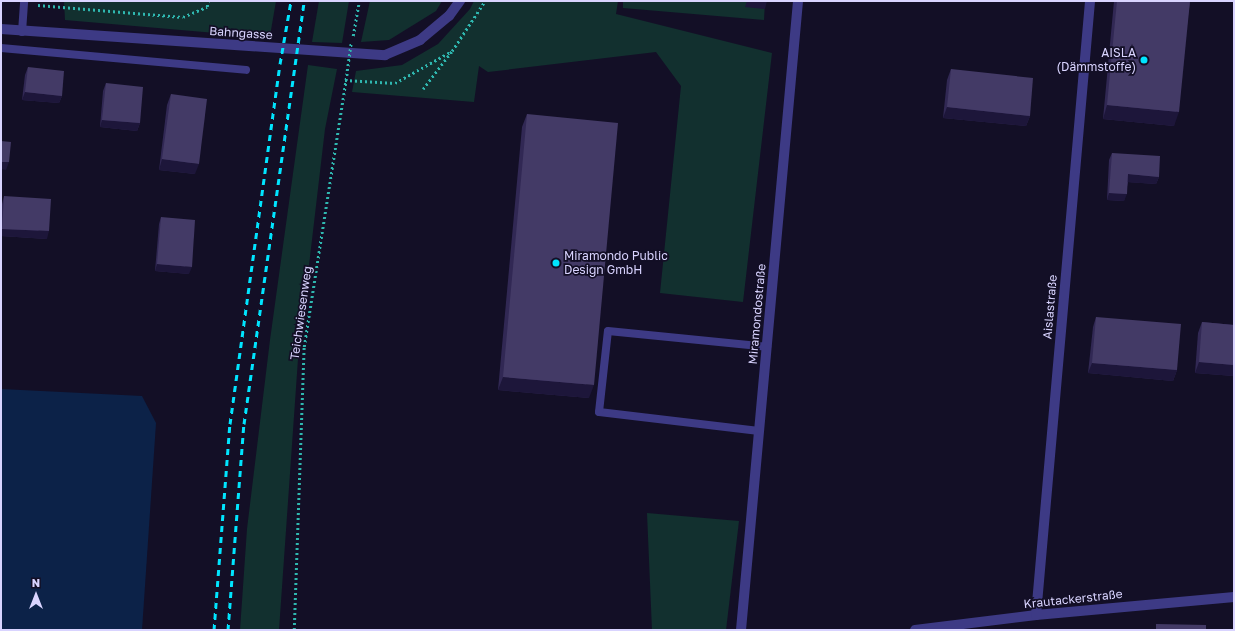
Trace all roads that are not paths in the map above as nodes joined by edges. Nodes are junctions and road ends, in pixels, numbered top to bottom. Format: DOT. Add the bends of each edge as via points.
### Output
graph roads {
  1 [pos="460,1"];
  2 [pos="798,1"];
  3 [pos="1090,1"];
  4 [pos="24,2"];
  5 [pos="1,29"];
  6 [pos="22,32"];
  7 [pos="1,48"];
  8 [pos="246,70"];
  9 [pos="767,347"];
  10 [pos="759,431"];
  11 [pos="1234,597"];
  12 [pos="1036,615"];
  13 [pos="741,630"];
  14 [pos="915,630"];
  1 -- 6 [label="street, Bahngasse" via="449,16 420,40 385,55"];
  2 -- 9 [label="street, Miramondostraße"];
  3 -- 12 [label="street, Aislastraße"];
  4 -- 6 [label="lane"];
  5 -- 6 [label="street, Bahngasse"];
  7 -- 8 [label="lane"];
  9 -- 10 [label="street, Miramondostraße"];
  9 -- 10 [label="lane" via="608,331 599,412"];
  10 -- 13 [label="street, Miramondostraße"];
  11 -- 12 [label="street, Krautackerstraße"];
  12 -- 14 [label="street, Krautackerstraße"];
}
